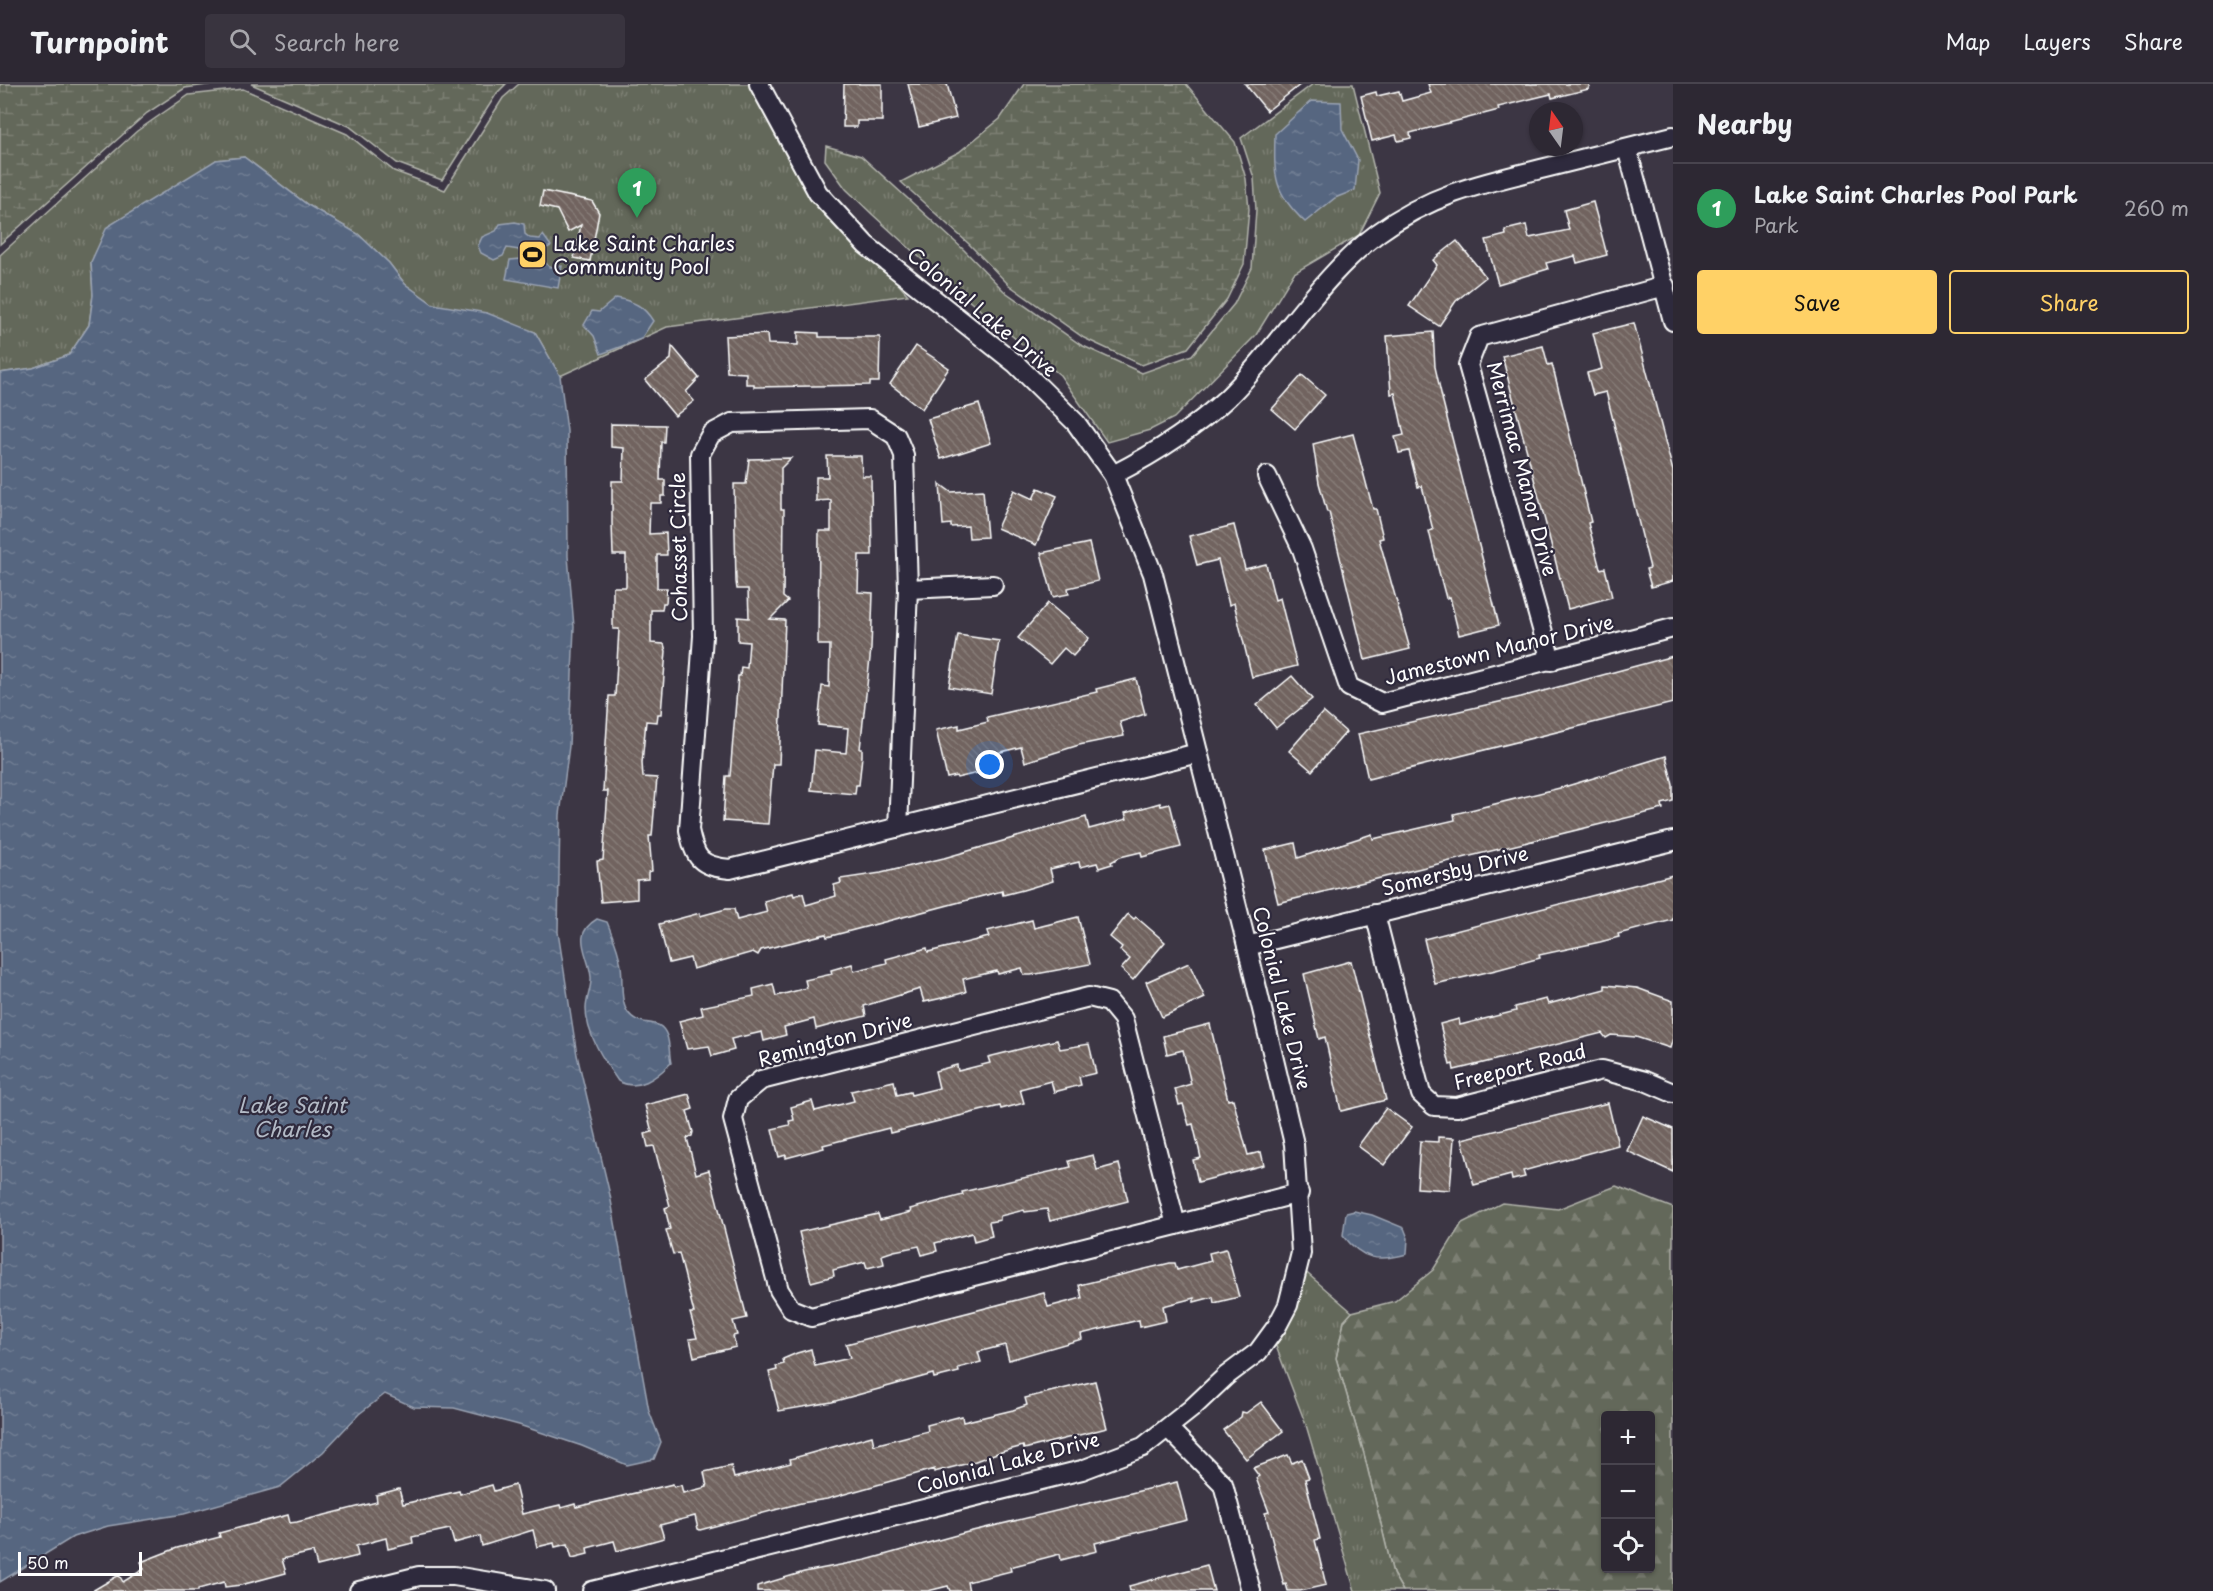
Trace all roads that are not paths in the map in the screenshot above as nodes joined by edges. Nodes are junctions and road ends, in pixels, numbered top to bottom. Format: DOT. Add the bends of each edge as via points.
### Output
graph roads {
  1 [pos="759,84"];
  2 [pos="1673,136"];
  3 [pos="1627,148"];
  4 [pos="1665,286"];
  5 [pos="1673,321"];
  6 [pos="1113,475"];
  7 [pos="1268,477"];
  8 [pos="993,585"];
  9 [pos="908,589"];
  10 [pos="1673,628"];
  11 [pos="1551,661"];
  12 [pos="1198,753"];
  13 [pos="898,828"];
  14 [pos="1673,841"];
  15 [pos="1375,914"];
  16 [pos="1247,946"];
  17 [pos="1673,1093"];
  18 [pos="1299,1193"];
  19 [pos="1176,1225"];
  20 [pos="1168,1428"];
  21 [pos="377,1589"];
  22 [pos="358,1591"];
  23 [pos="545,1591"];
  24 [pos="592,1591"];
  25 [pos="1251,1591"];
  1 -- 6 [label="street, Colonial Lake Drive" via="818,193 866,245 1016,364 1076,423"];
  2 -- 3 [label="street"];
  3 -- 4 [label="street"];
  3 -- 6 [label="street" via="1468,187 1415,208 1345,262 1229,396 1186,432"];
  4 -- 5 [label="street"];
  4 -- 11 [label="street, Merrimac Manor Drive" via="1479,337 1468,365"];
  6 -- 12 [label="street, Colonial Lake Drive" via="1153,574"];
  7 -- 11 [label="street, Jamestown Manor Drive" via="1302,549 1349,687 1382,703"];
  8 -- 9 [label="street"];
  9 -- 13 [label="street, Cohasset Circle"];
  9 -- 13 [label="street, Cohasset Circle" via="904,455 896,436 870,419 732,423 711,434 700,454 703,636 689,830 694,852 710,867 730,869"];
  10 -- 11 [label="street, Jamestown Manor Drive"];
  12 -- 13 [label="street, Cohasset Circle"];
  12 -- 16 [label="street, Colonial Lake Drive"];
  14 -- 15 [label="street, Somersby Drive"];
  15 -- 16 [label="street, Somersby Drive"];
  15 -- 17 [label="street, Freeport Road" via="1421,1094 1434,1106 1457,1107 1602,1070"];
  16 -- 18 [label="street, Colonial Lake Drive" via="1294,1144"];
  18 -- 19 [label="street, Remington Drive"];
  18 -- 20 [label="street, Colonial Lake Drive" via="1301,1253 1288,1305 1277,1326 1258,1352"];
  19 -- 19 [label="street, Remington Drive" via="810,1317 791,1309 779,1290 734,1119 738,1098 761,1080 1089,997 1109,1002 1123,1019"];
  20 -- 24 [label="street, Colonial Lake Drive" via="1143,1447 1082,1470"];
  20 -- 25 [label="street" via="1223,1485"];
  21 -- 22 [label="street"];
  21 -- 23 [label="street" via="418,1576 454,1576"];
}
